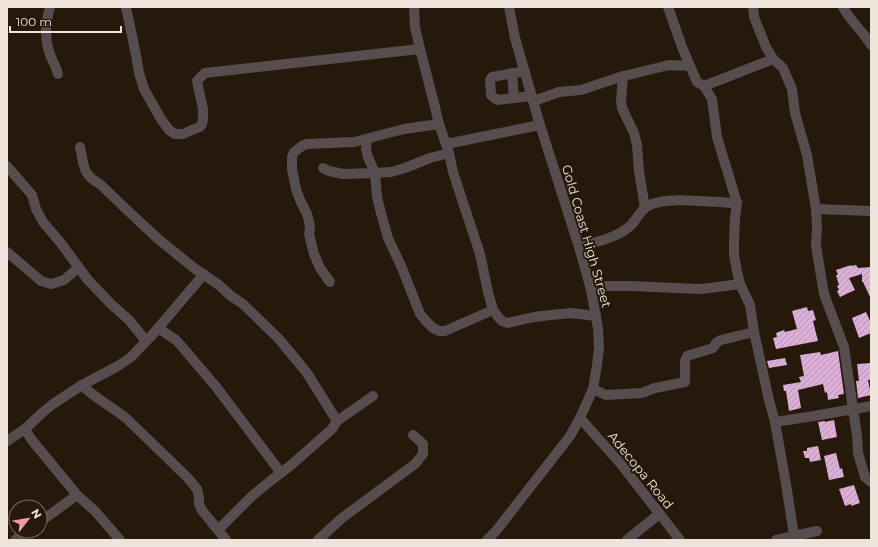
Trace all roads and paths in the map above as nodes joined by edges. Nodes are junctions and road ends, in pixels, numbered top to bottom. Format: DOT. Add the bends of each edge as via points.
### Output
graph roads {
  1 [pos="50,7"];
  2 [pos="126,7"];
  3 [pos="414,7"];
  4 [pos="509,7"];
  5 [pos="668,7"];
  6 [pos="753,7"];
  7 [pos="843,7"];
  8 [pos="871,44"];
  9 [pos="420,49"];
  10 [pos="773,58"];
  11 [pos="690,66"];
  12 [pos="525,71"];
  13 [pos="512,73"];
  14 [pos="58,74"];
  15 [pos="623,76"];
  16 [pos="704,86"];
  17 [pos="514,98"];
  18 [pos="533,98"];
  19 [pos="439,124"];
  20 [pos="540,126"];
  21 [pos="366,139"];
  22 [pos="80,147"];
  23 [pos="447,148"];
  24 [pos="7,166"];
  25 [pos="323,168"];
  26 [pos="375,174"];
  27 [pos="737,203"];
  28 [pos="645,208"];
  29 [pos="816,209"];
  30 [pos="871,211"];
  31 [pos="579,246"];
  32 [pos="7,252"];
  33 [pos="79,267"];
  34 [pos="204,274"];
  35 [pos="330,282"];
  36 [pos="740,284"];
  37 [pos="590,286"];
  38 [pos="493,310"];
  39 [pos="596,316"];
  40 [pos="158,328"];
  41 [pos="754,332"];
  42 [pos="146,341"];
  43 [pos="82,384"];
  44 [pos="593,389"];
  45 [pos="373,396"];
  46 [pos="871,406"];
  47 [pos="854,409"];
  48 [pos="580,418"];
  49 [pos="337,420"];
  50 [pos="775,422"];
  51 [pos="25,429"];
  52 [pos="413,435"];
  53 [pos="7,441"];
  54 [pos="281,473"];
  55 [pos="871,482"];
  56 [pos="78,495"];
  57 [pos="659,514"];
  58 [pos="48,516"];
  59 [pos="218,530"];
  60 [pos="817,531"];
  61 [pos="794,536"];
  62 [pos="120,540"];
  63 [pos="226,540"];
  64 [pos="318,540"];
  65 [pos="487,540"];
  66 [pos="627,540"];
  67 [pos="680,540"];
  68 [pos="776,540"];
  1 -- 14 [label="street" via="46,27 47,43"];
  2 -- 9 [label="street" via="144,89 169,130 175,134 183,134 202,124 203,109 196,81 206,73"];
  3 -- 9 [label="street"];
  4 -- 12 [label="street, Gold Coast High Street"];
  5 -- 11 [label="street"];
  6 -- 10 [label="street" via="754,17"];
  7 -- 8 [label="street" via="846,15"];
  9 -- 19 [label="street"];
  10 -- 16 [label="street"];
  10 -- 29 [label="street" via="783,68 792,89"];
  11 -- 15 [label="street" via="670,65"];
  11 -- 16 [label="street" via="697,82"];
  12 -- 13 [label="street"];
  12 -- 18 [label="street, Gold Coast High Street"];
  13 -- 17 [label="street"];
  13 -- 17 [label="street" via="492,77 491,95 497,100"];
  15 -- 18 [label="street" via="581,90"];
  15 -- 28 [label="street" via="621,102 636,139"];
  16 -- 27 [label="street" via="712,99 717,137"];
  17 -- 18 [label="street"];
  18 -- 20 [label="street, Gold Coast High Street"];
  19 -- 21 [label="street" via="404,129"];
  19 -- 23 [label="street"];
  20 -- 23 [label="street"];
  20 -- 31 [label="street, Gold Coast High Street"];
  21 -- 26 [label="street" via="368,157"];
  21 -- 35 [label="street" via="307,144 296,150 292,157 293,175 309,221 314,254"];
  22 -- 34 [label="street" via="85,172 157,238"];
  23 -- 26 [label="street" via="430,158 398,170"];
  23 -- 38 [label="street" via="480,254"];
  24 -- 33 [label="street" via="32,195 43,222"];
  25 -- 26 [label="street" via="334,173"];
  26 -- 38 [label="street" via="377,197 388,238 420,314 426,322 439,331 445,331"];
  27 -- 28 [label="street" via="665,201 656,202"];
  27 -- 36 [label="street" via="734,255"];
  28 -- 31 [label="street" via="629,228 606,239"];
  29 -- 30 [label="street"];
  29 -- 47 [label="street" via="816,246 824,294 844,347"];
  31 -- 37 [label="street, Gold Coast High Street"];
  32 -- 33 [label="street" via="41,281 51,284 64,280"];
  33 -- 42 [label="street" via="88,280 129,320"];
  34 -- 40 [label="street"];
  34 -- 49 [label="street" via="243,304 279,339 307,373"];
  36 -- 37 [label="street" via="699,289"];
  36 -- 41 [label="street" via="750,305"];
  37 -- 39 [label="street, Gold Coast High Street"];
  38 -- 39 [label="street" via="502,321 508,323 571,313"];
  39 -- 44 [label="street, Gold Coast High Street" via="598,347"];
  40 -- 42 [label="street"];
  40 -- 54 [label="street" via="184,348"];
  41 -- 44 [label="street" via="721,340 713,348 687,356 684,382 642,393 606,395"];
  41 -- 50 [label="street"];
  42 -- 43 [label="street" via="123,363"];
  43 -- 51 [label="street" via="53,404"];
  43 -- 59 [label="street" via="127,419 186,477 197,489 201,509"];
  44 -- 48 [label="street, Gold Coast High Street"];
  45 -- 49 [label="street"];
  46 -- 47 [label="street"];
  47 -- 50 [label="street"];
  47 -- 55 [label="street" via="858,453 865,477"];
  48 -- 57 [label="street, Adecopa Road" via="620,463"];
  48 -- 65 [label="street, Gold Coast High Street" via="570,436"];
  49 -- 54 [label="street" via="332,429"];
  50 -- 61 [label="street"];
  51 -- 53 [label="street"];
  51 -- 56 [label="street"];
  52 -- 64 [label="street" via="423,444 423,454 415,464 342,518"];
  54 -- 59 [label="street" via="251,497"];
  56 -- 58 [label="street"];
  56 -- 62 [label="street"];
  57 -- 66 [label="street"];
  57 -- 67 [label="street, Adecopa Road"];
  59 -- 63 [label="street"];
  60 -- 61 [label="street"];
  61 -- 68 [label="street"];
}
